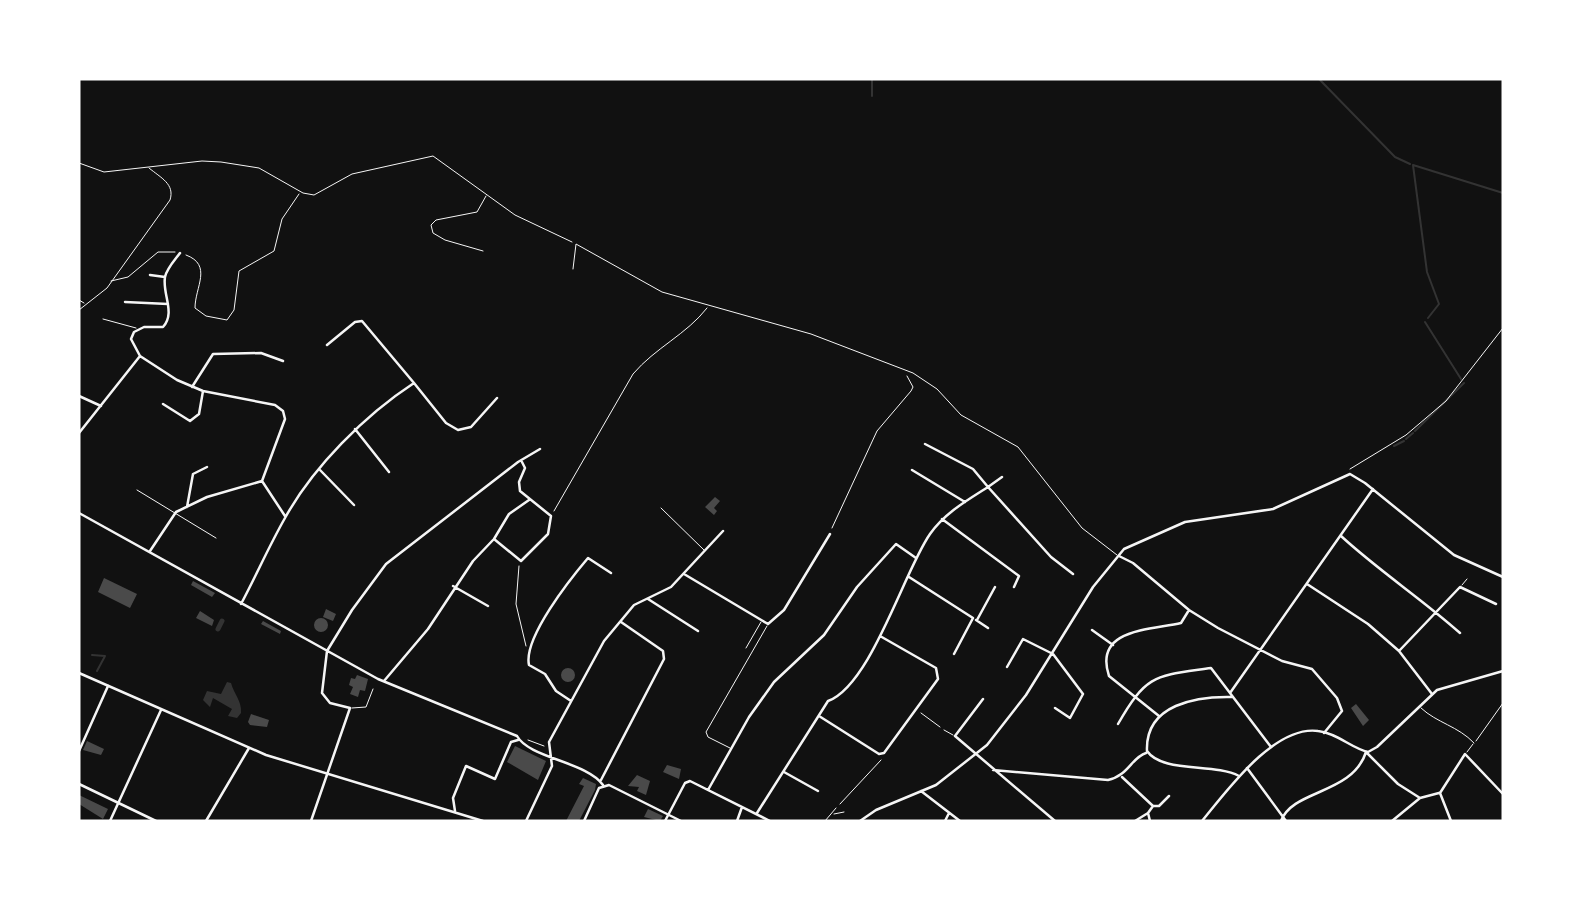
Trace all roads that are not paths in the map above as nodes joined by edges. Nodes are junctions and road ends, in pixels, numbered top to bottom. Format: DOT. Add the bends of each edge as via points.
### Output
graph roads {
  1 [pos="180,253"];
  2 [pos="573,269"];
  3 [pos="150,275"];
  4 [pos="165,277"];
  5 [pos="125,302"];
  6 [pos="168,304"];
  7 [pos="103,319"];
  8 [pos="138,329"];
  9 [pos="327,345"];
  10 [pos="140,355"];
  11 [pos="283,361"];
  12 [pos="414,383"];
  13 [pos="192,387"];
  14 [pos="203,391"];
  15 [pos="79,396"];
  16 [pos="497,398"];
  17 [pos="163,404"];
  18 [pos="100,406"];
  19 [pos="355,429"];
  20 [pos="79,433"];
  21 [pos="925,444"];
  22 [pos="540,449"];
  23 [pos="522,462"];
  24 [pos="207,467"];
  25 [pos="320,470"];
  26 [pos="912,470"];
  27 [pos="389,472"];
  28 [pos="1002,477"];
  29 [pos="262,481"];
  30 [pos="988,487"];
  31 [pos="1373,489"];
  32 [pos="137,490"];
  33 [pos="529,500"];
  34 [pos="965,502"];
  35 [pos="354,505"];
  36 [pos="187,507"];
  37 [pos="661,508"];
  38 [pos="176,512"];
  39 [pos="79,513"];
  40 [pos="285,516"];
  41 [pos="942,519"];
  42 [pos="723,531"];
  43 [pos="830,534"];
  44 [pos="1341,536"];
  45 [pos="216,538"];
  46 [pos="494,539"];
  47 [pos="704,550"];
  48 [pos="150,551"];
  49 [pos="1119,556"];
  50 [pos="916,558"];
  51 [pos="611,573"];
  52 [pos="684,574"];
  53 [pos="1073,575"];
  54 [pos="909,577"];
  55 [pos="1503,577"];
  56 [pos="1467,579"];
  57 [pos="1307,584"];
  58 [pos="453,586"];
  59 [pos="995,587"];
  60 [pos="1014,587"];
  61 [pos="1460,587"];
  62 [pos="648,599"];
  63 [pos="1496,604"];
  64 [pos="241,605"];
  65 [pos="488,606"];
  66 [pos="1189,610"];
  67 [pos="1436,612"];
  68 [pos="975,619"];
  69 [pos="621,622"];
  70 [pos="761,622"];
  71 [pos="768,624"];
  72 [pos="988,628"];
  73 [pos="1092,630"];
  74 [pos="698,631"];
  75 [pos="1460,633"];
  76 [pos="880,636"];
  77 [pos="1113,645"];
  78 [pos="746,648"];
  79 [pos="1259,648"];
  80 [pos="327,651"];
  81 [pos="1399,651"];
  82 [pos="954,654"];
  83 [pos="1053,654"];
  84 [pos="1007,667"];
  85 [pos="1503,671"];
  86 [pos="79,673"];
  87 [pos="384,681"];
  88 [pos="108,686"];
  89 [pos="373,689"];
  90 [pos="1230,693"];
  91 [pos="1432,694"];
  92 [pos="1135,695"];
  93 [pos="1233,697"];
  94 [pos="983,699"];
  95 [pos="571,701"];
  96 [pos="1503,703"];
  97 [pos="1419,706"];
  98 [pos="350,708"];
  99 [pos="1055,708"];
  100 [pos="161,709"];
  101 [pos="819,716"];
  102 [pos="1159,716"];
  103 [pos="1070,718"];
  104 [pos="1075,721"];
  105 [pos="1118,724"];
  106 [pos="944,730"];
  107 [pos="1324,733"];
  108 [pos="955,736"];
  109 [pos="518,740"];
  110 [pos="1474,743"];
  111 [pos="248,748"];
  112 [pos="1271,748"];
  113 [pos="731,749"];
  114 [pos="79,751"];
  115 [pos="1366,752"];
  116 [pos="1147,754"];
  117 [pos="1465,754"];
  118 [pos="550,755"];
  119 [pos="975,756"];
  120 [pos="1247,768"];
  121 [pos="993,770"];
  122 [pos="783,771"];
  123 [pos="327,776"];
  124 [pos="1240,776"];
  125 [pos="1122,777"];
  126 [pos="602,783"];
  127 [pos="79,784"];
  128 [pos="708,790"];
  129 [pos="818,791"];
  130 [pos="921,791"];
  131 [pos="1440,793"];
  132 [pos="1503,794"];
  133 [pos="1169,796"];
  134 [pos="1420,798"];
  135 [pos="118,803"];
  136 [pos="1153,806"];
  137 [pos="743,807"];
  138 [pos="836,808"];
  139 [pos="455,811"];
  140 [pos="844,812"];
  141 [pos="757,813"];
  142 [pos="831,813"];
  143 [pos="949,813"];
  144 [pos="1148,813"];
  145 [pos="669,814"];
  146 [pos="1282,819"];
  147 [pos="1452,819"];
  148 [pos="110,821"];
  149 [pos="156,821"];
  150 [pos="206,821"];
  151 [pos="311,821"];
  152 [pos="483,821"];
  153 [pos="526,821"];
  154 [pos="584,821"];
  155 [pos="665,821"];
  156 [pos="681,821"];
  157 [pos="737,821"];
  158 [pos="770,821"];
  159 [pos="825,821"];
  160 [pos="860,821"];
  161 [pos="945,821"];
  162 [pos="960,821"];
  163 [pos="1055,821"];
  164 [pos="1135,821"];
  165 [pos="1150,821"];
  166 [pos="1202,821"];
  167 [pos="1286,821"];
  168 [pos="1392,821"];
  169 [pos="1457,821"];
  1 -- 4 [label="street"];
  2 -- 49 [label="lane" via="576,244 662,292 811,334 903,370 937,389 961,415 1018,447 1082,528"];
  3 -- 4 [label="street"];
  4 -- 6 [label="street"];
  5 -- 6 [label="street"];
  6 -- 8 [label="street" via="165,325"];
  7 -- 8 [label="lane"];
  8 -- 10 [label="street" via="131,339"];
  9 -- 12 [label="street" via="362,321"];
  10 -- 13 [label="street"];
  10 -- 18 [label="street"];
  11 -- 13 [label="street" via="261,353 213,354"];
  12 -- 16 [label="street" via="458,430 471,427"];
  12 -- 19 [label="street"];
  13 -- 14 [label="street"];
  14 -- 17 [label="street" via="199,414 190,421"];
  14 -- 29 [label="street" via="268,403 283,411 285,419"];
  15 -- 18 [label="street"];
  18 -- 20 [label="street"];
  19 -- 25 [label="street"];
  19 -- 27 [label="street"];
  21 -- 30 [label="street" via="973,469"];
  22 -- 23 [label="street"];
  23 -- 33 [label="street" via="525,468 519,486"];
  23 -- 80 [label="street" via="386,565"];
  24 -- 36 [label="street" via="193,474"];
  25 -- 35 [label="street"];
  25 -- 40 [label="street"];
  26 -- 34 [label="street"];
  28 -- 30 [label="street"];
  29 -- 36 [label="street"];
  29 -- 40 [label="street"];
  30 -- 34 [label="street"];
  30 -- 53 [label="street"];
  31 -- 44 [label="street"];
  31 -- 49 [label="street" via="1347,474 1273,509 1178,524 1124,549"];
  31 -- 55 [label="street" via="1454,555"];
  32 -- 38 [label="lane"];
  33 -- 46 [label="street" via="509,514"];
  33 -- 46 [label="street" via="551,516 548,534 520,563"];
  34 -- 41 [label="street"];
  36 -- 38 [label="street"];
  37 -- 47 [label="lane"];
  38 -- 45 [label="lane"];
  38 -- 48 [label="street"];
  39 -- 48 [label="street"];
  40 -- 64 [label="street"];
  41 -- 50 [label="street"];
  41 -- 60 [label="street" via="1018,576"];
  42 -- 47 [label="street"];
  43 -- 71 [label="street" via="784,610"];
  44 -- 57 [label="street"];
  44 -- 67 [label="street" via="1394,583"];
  46 -- 58 [label="street"];
  47 -- 52 [label="street"];
  48 -- 64 [label="street"];
  49 -- 66 [label="street" via="1147,573"];
  49 -- 83 [label="street" via="1093,587"];
  50 -- 54 [label="street"];
  50 -- 113 [label="street" via="896,544 892,546 824,635 774,682"];
  51 -- 95 [label="street" via="588,558 558,595 528,653 529,664"];
  52 -- 62 [label="street" via="666,592"];
  52 -- 70 [label="street"];
  54 -- 68 [label="street"];
  54 -- 76 [label="street"];
  56 -- 61 [label="lane"];
  57 -- 79 [label="street"];
  57 -- 81 [label="street" via="1368,624"];
  58 -- 65 [label="street"];
  58 -- 87 [label="street" via="428,629"];
  59 -- 68 [label="street"];
  61 -- 63 [label="street"];
  61 -- 67 [label="street"];
  62 -- 69 [label="street" via="634,605"];
  62 -- 74 [label="street"];
  64 -- 80 [label="street"];
  66 -- 77 [label="street" via="1181,624 1132,631"];
  66 -- 79 [label="street"];
  67 -- 75 [label="street"];
  67 -- 81 [label="street"];
  68 -- 72 [label="street"];
  68 -- 82 [label="street"];
  69 -- 95 [label="street" via="592,659"];
  69 -- 126 [label="street" via="663,651 664,659"];
  70 -- 71 [label="street"];
  70 -- 78 [label="lane"];
  71 -- 113 [label="lane" via="706,732"];
  73 -- 77 [label="street"];
  76 -- 101 [label="street" via="851,681"];
  76 -- 101 [label="street" via="938,672 938,679 884,753"];
  77 -- 92 [label="street" via="1107,656 1109,677"];
  79 -- 90 [label="street"];
  79 -- 107 [label="street" via="1282,662 1312,669 1337,698 1341,716"];
  80 -- 87 [label="street"];
  80 -- 98 [label="street" via="321,693 330,703"];
  81 -- 91 [label="street"];
  83 -- 84 [label="street" via="1023,639"];
  83 -- 103 [label="street" via="1083,694"];
  83 -- 119 [label="street" via="1004,727"];
  85 -- 91 [label="street" via="1445,686"];
  86 -- 88 [label="street"];
  87 -- 109 [label="street"];
  88 -- 100 [label="street"];
  88 -- 114 [label="street"];
  89 -- 98 [label="lane" via="366,707"];
  90 -- 92 [label="street" via="1211,668 1153,678"];
  90 -- 93 [label="street"];
  91 -- 97 [label="street"];
  92 -- 102 [label="street"];
  92 -- 105 [label="street"];
  93 -- 102 [label="street" via="1212,695"];
  93 -- 112 [label="street"];
  94 -- 108 [label="street"];
  95 -- 118 [label="street" via="548,742"];
  96 -- 110 [label="lane"];
  97 -- 110 [label="lane" via="1463,731"];
  97 -- 115 [label="street"];
  98 -- 123 [label="street"];
  99 -- 103 [label="street"];
  100 -- 111 [label="street"];
  100 -- 135 [label="street"];
  101 -- 122 [label="street"];
  102 -- 116 [label="street" via="1148,729"];
  103 -- 104 [label="street"];
  106 -- 108 [label="lane"];
  107 -- 112 [label="street" via="1305,732"];
  107 -- 115 [label="street"];
  108 -- 119 [label="street"];
  109 -- 118 [label="street"];
  109 -- 139 [label="street" via="511,742 495,779 466,766 453,798"];
  110 -- 117 [label="lane"];
  111 -- 123 [label="street"];
  111 -- 150 [label="street"];
  112 -- 120 [label="street"];
  113 -- 128 [label="street"];
  115 -- 134 [label="street" via="1398,784"];
  115 -- 146 [label="street" via="1350,778 1310,797"];
  116 -- 124 [label="street" via="1161,763 1228,770"];
  116 -- 125 [label="street" via="1140,755"];
  117 -- 131 [label="street"];
  117 -- 132 [label="street"];
  118 -- 126 [label="street"];
  118 -- 153 [label="street" via="552,765"];
  119 -- 121 [label="street"];
  119 -- 130 [label="street"];
  120 -- 124 [label="street"];
  120 -- 146 [label="street"];
  121 -- 125 [label="street" via="1108,780"];
  121 -- 163 [label="street"];
  122 -- 129 [label="street"];
  122 -- 141 [label="street"];
  123 -- 139 [label="street"];
  123 -- 151 [label="street"];
  124 -- 166 [label="street"];
  125 -- 136 [label="street"];
  126 -- 145 [label="street"];
  126 -- 154 [label="street"];
  127 -- 135 [label="street"];
  128 -- 137 [label="street"];
  128 -- 145 [label="street" via="688,781"];
  130 -- 143 [label="street"];
  130 -- 160 [label="street"];
  131 -- 134 [label="street"];
  131 -- 147 [label="street"];
  133 -- 136 [label="street"];
  134 -- 168 [label="street"];
  135 -- 148 [label="street"];
  135 -- 149 [label="street"];
  136 -- 144 [label="street"];
  137 -- 141 [label="street"];
  137 -- 157 [label="street"];
  138 -- 142 [label="lane"];
  139 -- 152 [label="street"];
  140 -- 142 [label="lane"];
  141 -- 158 [label="street"];
  142 -- 159 [label="lane"];
  143 -- 161 [label="street"];
  143 -- 162 [label="street"];
  144 -- 164 [label="street"];
  144 -- 165 [label="street"];
  145 -- 155 [label="street"];
  145 -- 156 [label="street"];
  146 -- 167 [label="street"];
  147 -- 169 [label="street"];
}
